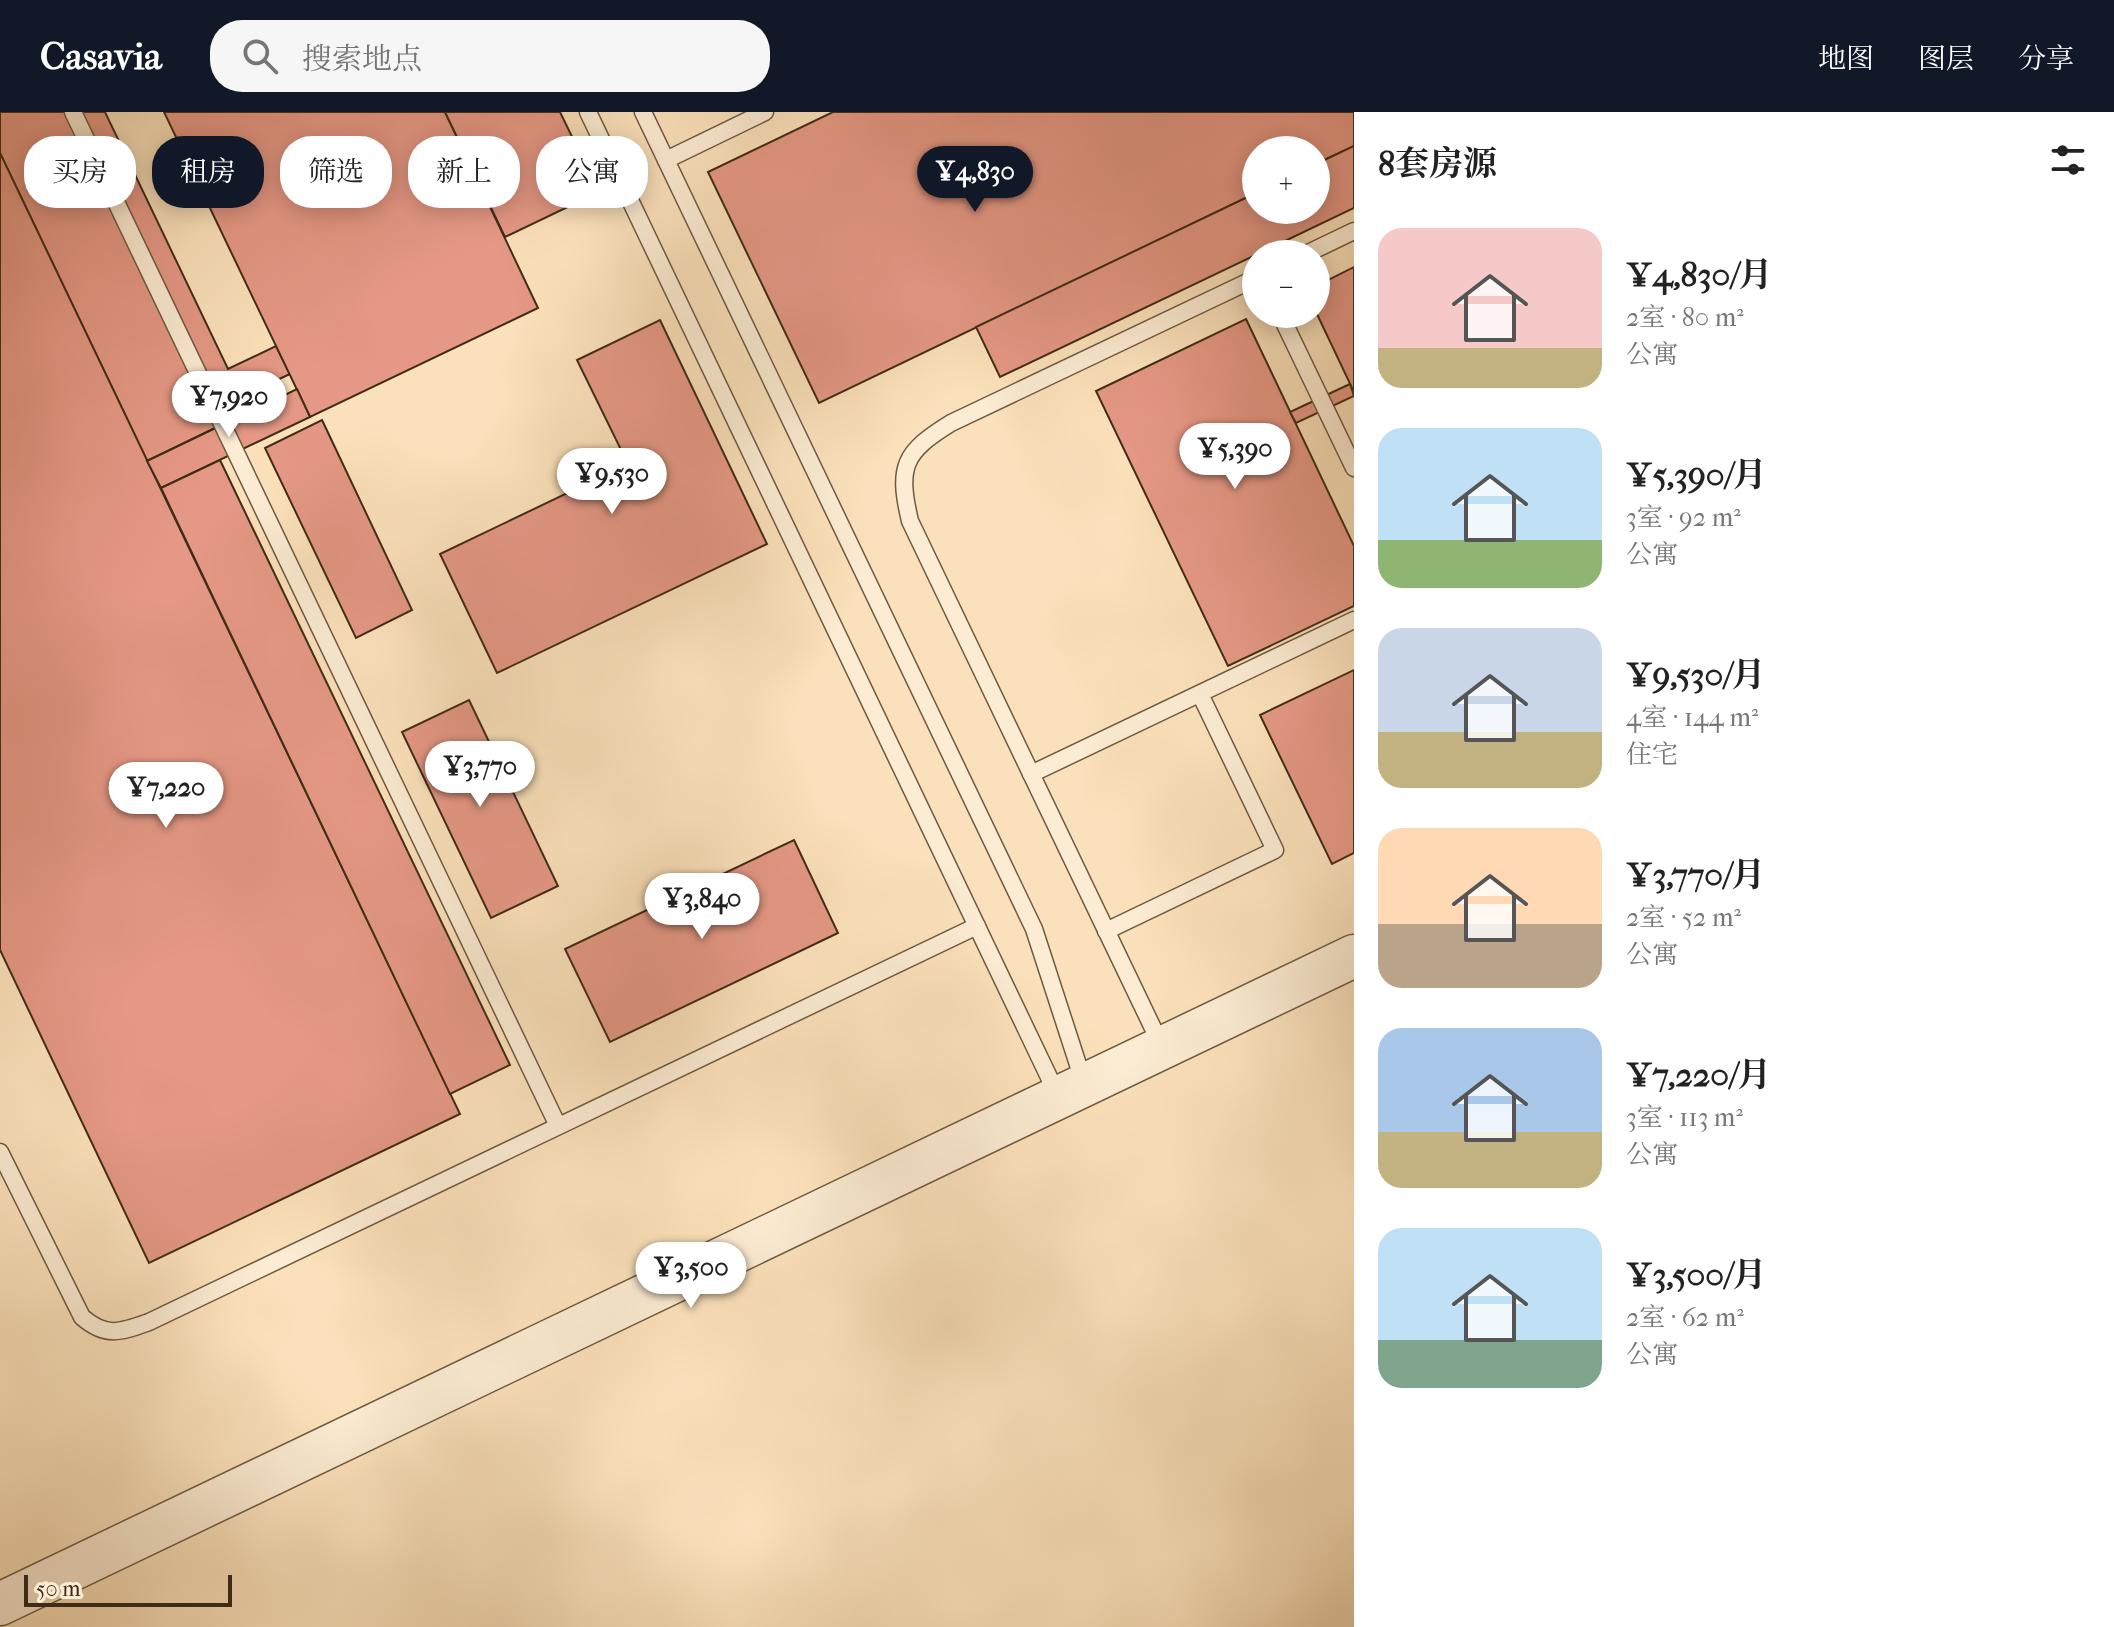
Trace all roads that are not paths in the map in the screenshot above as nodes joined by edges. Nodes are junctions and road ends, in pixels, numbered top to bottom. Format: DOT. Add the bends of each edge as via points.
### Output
graph roads {
  1 [pos="73,112"];
  2 [pos="588,112"];
  3 [pos="643,112"];
  4 [pos="765,112"];
  5 [pos="666,160"];
  6 [pos="1354,231"];
  7 [pos="1330,242"];
  8 [pos="1242,285"];
  9 [pos="1287,328"];
  10 [pos="1354,468"];
  11 [pos="1354,620"];
  12 [pos="1200,694"];
  13 [pos="1031,774"];
  14 [pos="977,926"];
  15 [pos="1106,931"];
  16 [pos="1354,956"];
  17 [pos="1162,1048"];
  18 [pos="1072,1091"];
  19 [pos="558,1126"];
  20 [pos="0,1152"];
  21 [pos="0,1604"];
  1 -- 19 [label="lane"];
  2 -- 14 [label="lane"];
  3 -- 5 [label="lane"];
  4 -- 5 [label="lane"];
  5 -- 18 [label="lane" via="1034,929"];
  6 -- 7 [label="lane"];
  8 -- 13 [label="lane" via="951,423 923,441 904,462 903,493 910,521"];
  9 -- 10 [label="lane"];
  11 -- 12 [label="lane"];
  12 -- 13 [label="lane"];
  12 -- 15 [label="lane" via="1275,850"];
  13 -- 15 [label="lane"];
  14 -- 18 [label="lane"];
  14 -- 19 [label="lane"];
  15 -- 17 [label="lane"];
  16 -- 17 [label="street"];
  17 -- 18 [label="street"];
  18 -- 21 [label="street"];
  19 -- 20 [label="lane" via="124,1331 98,1331 82,1317"];
}
